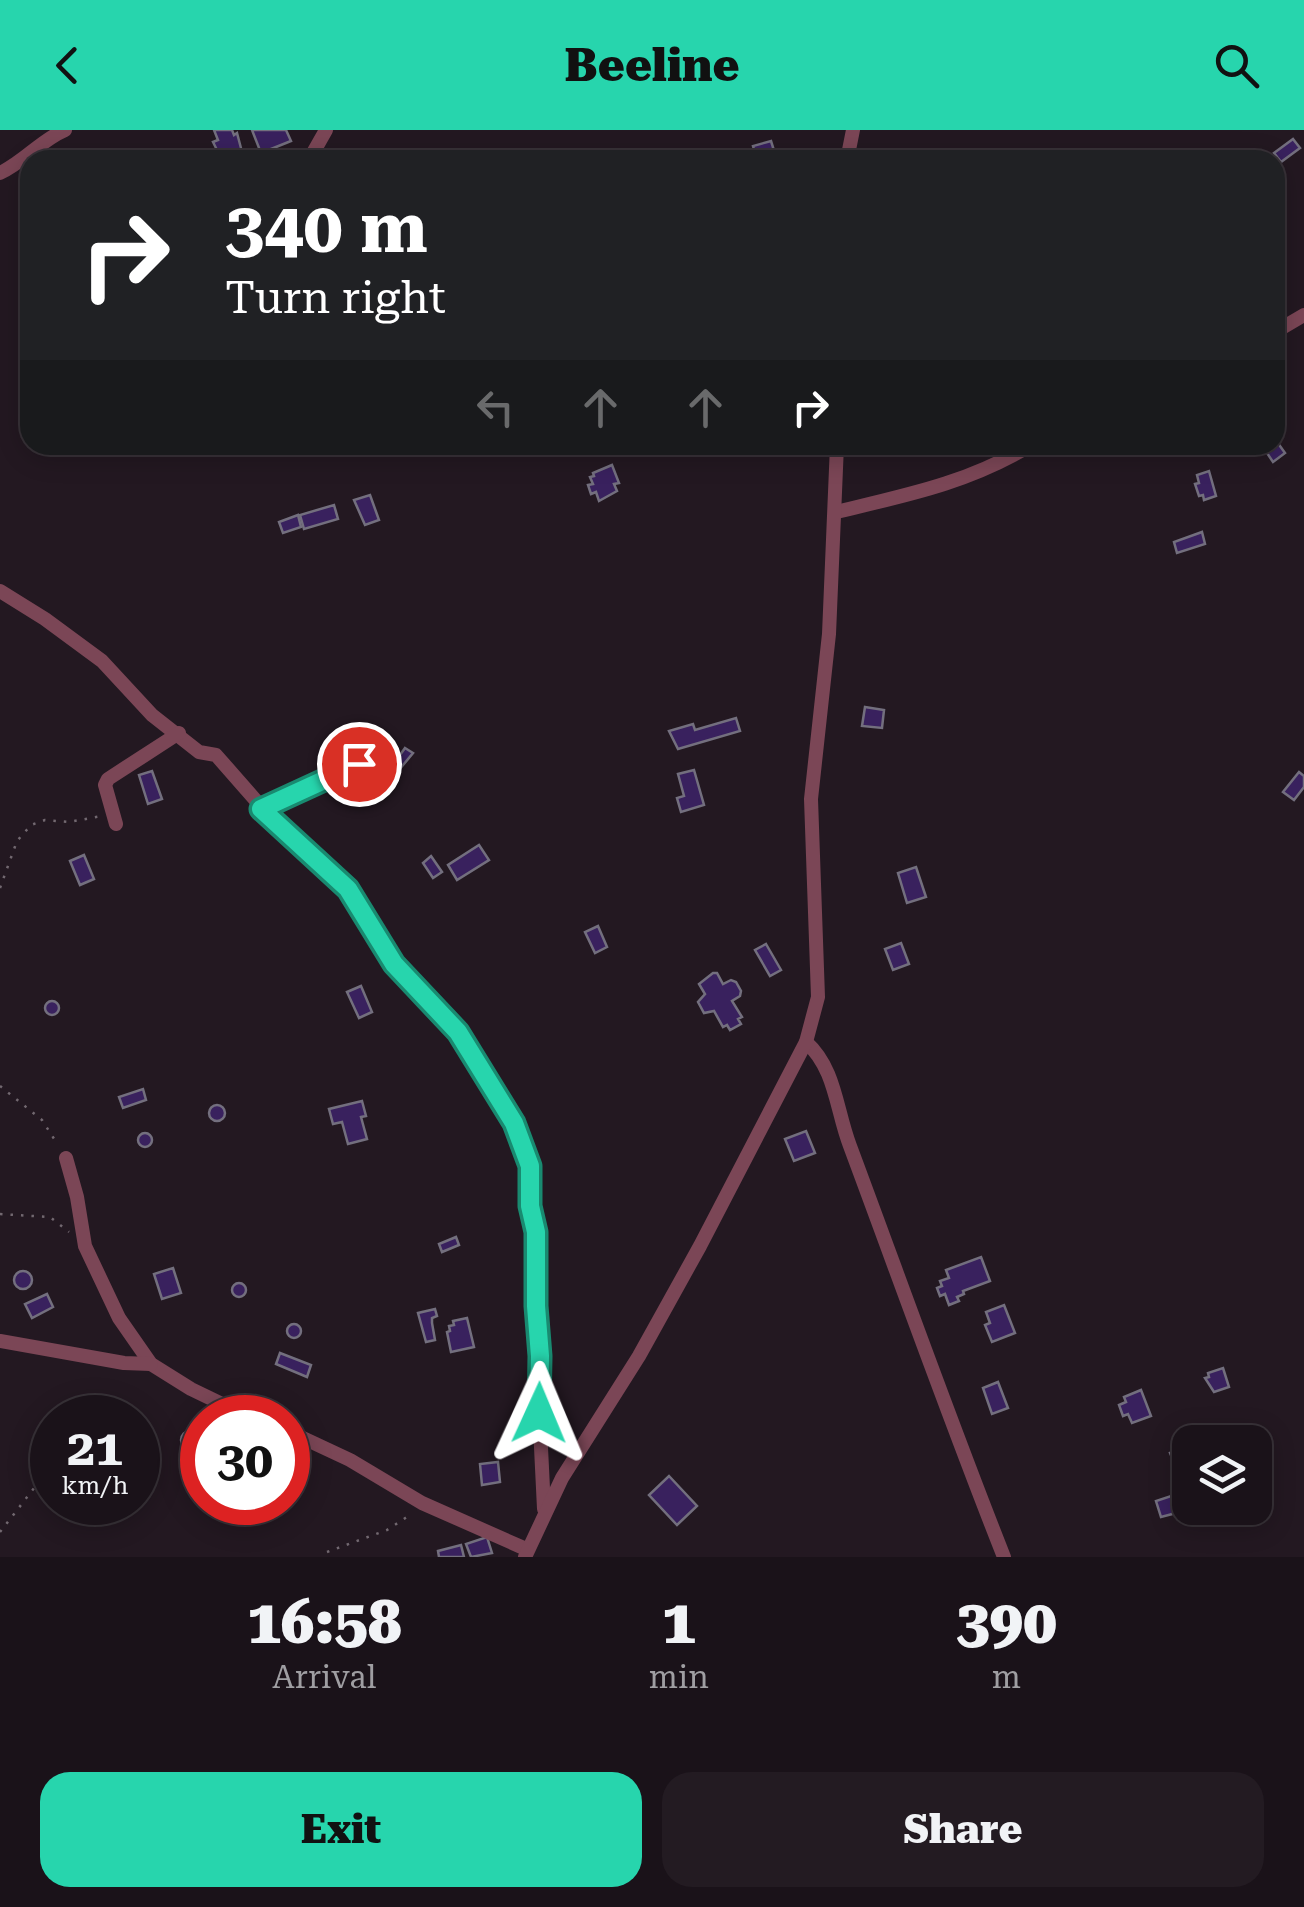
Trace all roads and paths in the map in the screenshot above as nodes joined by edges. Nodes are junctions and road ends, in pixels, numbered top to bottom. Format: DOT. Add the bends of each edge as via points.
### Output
graph roads {
  1 [pos="65,130"];
  2 [pos="36,150"];
  3 [pos="837,455"];
  4 [pos="1013,455"];
  5 [pos="836,512"];
  6 [pos="0,591"];
  7 [pos="179,734"];
  8 [pos="359,764"];
  9 [pos="261,809"];
  10 [pos="115,819"];
  11 [pos="0,888"];
  12 [pos="806,1042"];
  13 [pos="0,1086"];
  14 [pos="66,1158"];
  15 [pos="0,1214"];
  16 [pos="85,1246"];
  17 [pos="0,1341"];
  18 [pos="151,1364"];
  19 [pos="204,1395"];
  20 [pos="310,1442"];
  21 [pos="30,1493"];
  22 [pos="422,1503"];
  23 [pos="544,1514"];
  24 [pos="0,1532"];
  25 [pos="327,1552"];
  26 [pos="526,1553"];
  27 [pos="1004,1557"];
  1 -- 2 [label="street"];
  3 -- 5 [label="street"];
  4 -- 5 [label="street" via="932,490"];
  5 -- 12 [label="street" via="811,799 818,997"];
  6 -- 7 [label="street" via="102,661"];
  7 -- 9 [label="street" via="199,752 216,755"];
  7 -- 10 [label="street" via="108,779"];
  8 -- 9 [label="street"];
  9 -- 23 [label="street" via="348,889 394,964 458,1032 523,1144 537,1246"];
  10 -- 11 [label="path" via="31,825 17,841"];
  12 -- 23 [label="street" via="639,1356"];
  12 -- 27 [label="street" via="830,1077 848,1142"];
  13 -- 14 [label="path" via="42,1120"];
  14 -- 16 [label="street"];
  15 -- 16 [label="path" via="50,1217"];
  16 -- 18 [label="street" via="118,1318"];
  17 -- 18 [label="street"];
  18 -- 19 [label="street"];
  20 -- 22 [label="street"];
  21 -- 24 [label="path"];
  22 -- 25 [label="path" via="387,1530"];
  22 -- 26 [label="street"];
  23 -- 26 [label="street"];
}
